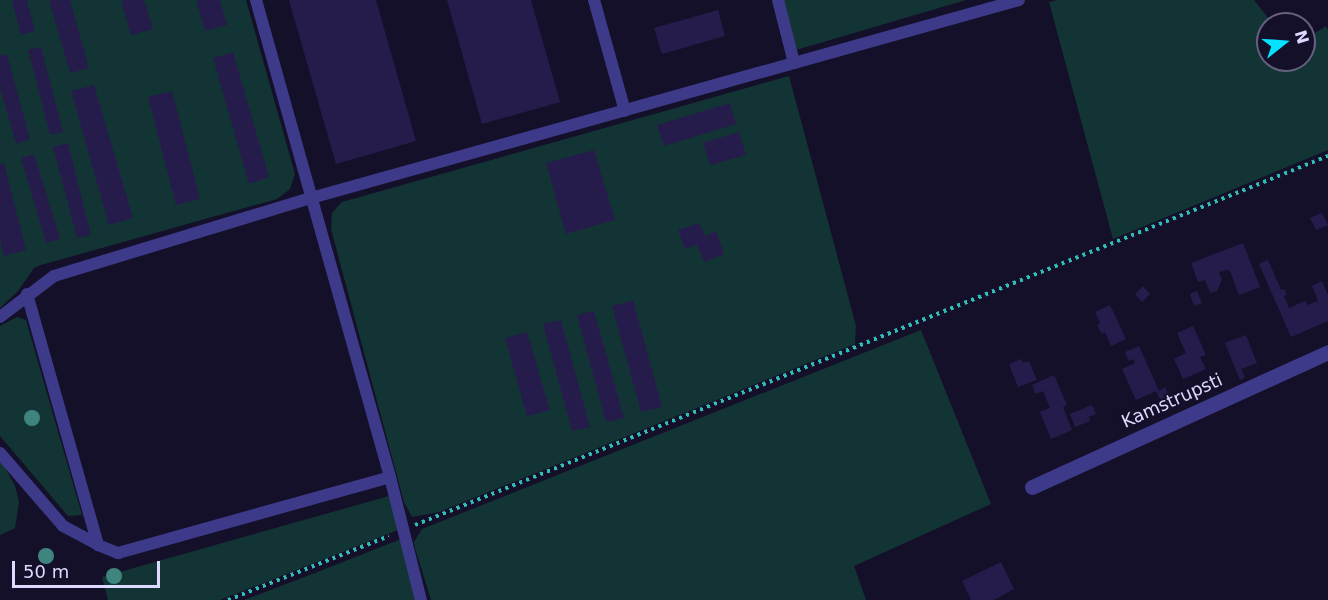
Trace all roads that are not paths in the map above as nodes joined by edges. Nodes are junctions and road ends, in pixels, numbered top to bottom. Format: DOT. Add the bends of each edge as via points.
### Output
graph roads {
  1 [pos="256,0"];
  2 [pos="594,0"];
  3 [pos="778,0"];
  4 [pos="1019,0"];
  5 [pos="794,63"];
  6 [pos="625,111"];
  7 [pos="311,198"];
  8 [pos="27,294"];
  9 [pos="0,317"];
  10 [pos="1328,352"];
  11 [pos="0,453"];
  12 [pos="390,477"];
  13 [pos="1032,487"];
  14 [pos="98,545"];
  15 [pos="421,600"];
  1 -- 7 [label="lane"];
  2 -- 6 [label="lane"];
  3 -- 5 [label="lane"];
  4 -- 5 [label="lane"];
  5 -- 6 [label="lane"];
  6 -- 7 [label="lane"];
  7 -- 8 [label="lane" via="54,276"];
  7 -- 12 [label="lane"];
  8 -- 9 [label="lane"];
  8 -- 14 [label="lane"];
  10 -- 13 [label="street, Kamstrupsti"];
  11 -- 14 [label="lane" via="63,526"];
  12 -- 14 [label="lane" via="118,553"];
  12 -- 15 [label="lane"];
}
